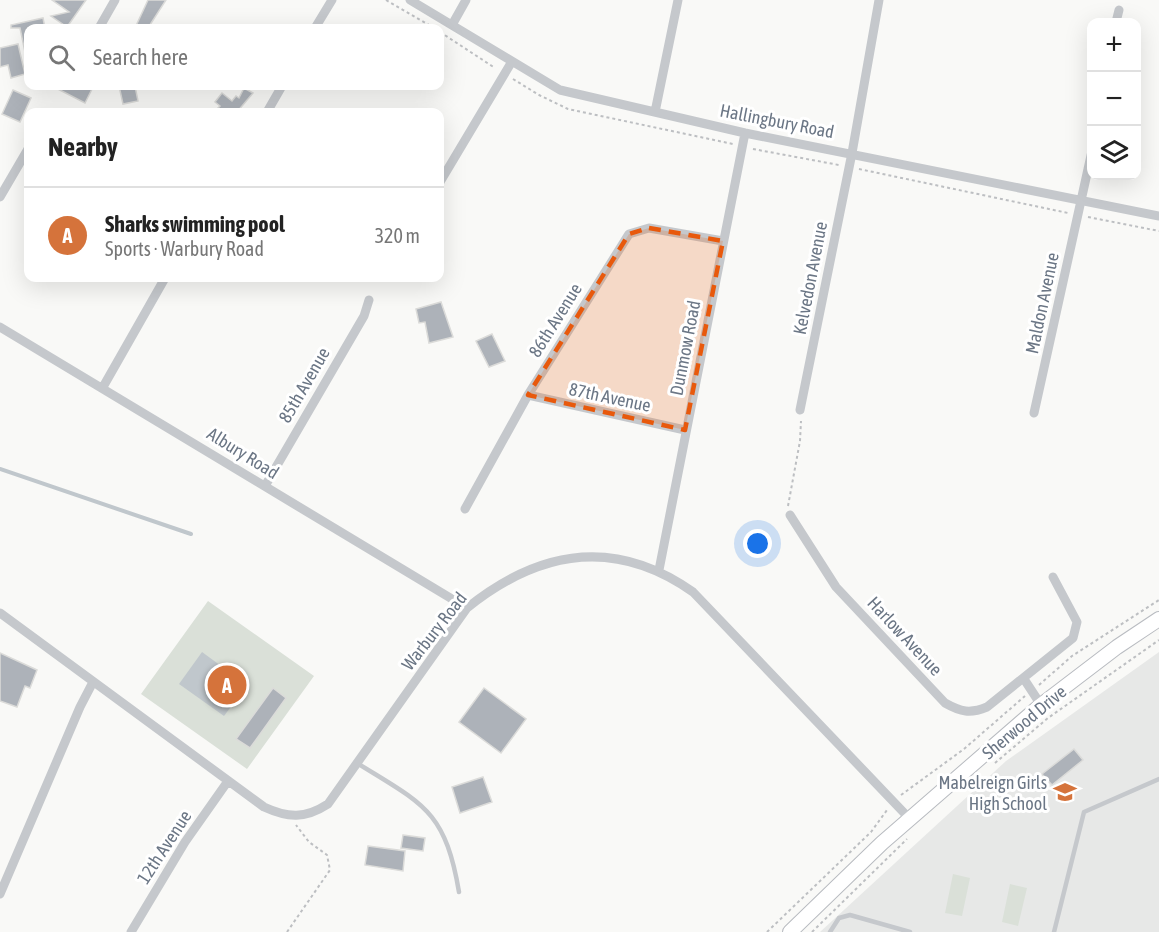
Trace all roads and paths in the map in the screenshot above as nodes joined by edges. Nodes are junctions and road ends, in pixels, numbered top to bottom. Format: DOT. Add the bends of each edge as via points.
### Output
graph roads {
  1 [pos="115,0"];
  2 [pos="332,0"];
  3 [pos="386,0"];
  4 [pos="410,0"];
  5 [pos="466,0"];
  6 [pos="678,0"];
  7 [pos="879,0"];
  8 [pos="1119,10"];
  9 [pos="1117,18"];
  10 [pos="101,24"];
  11 [pos="317,24"];
  12 [pos="427,24"];
  13 [pos="452,25"];
  14 [pos="511,63"];
  15 [pos="280,90"];
  16 [pos="269,108"];
  17 [pos="655,112"];
  18 [pos="745,133"];
  19 [pos="852,153"];
  20 [pos="24,155"];
  21 [pos="1087,173"];
  22 [pos="444,175"];
  23 [pos="0,197"];
  24 [pos="1081,200"];
  25 [pos="1159,216"];
  26 [pos="723,241"];
  27 [pos="163,282"];
  28 [pos="369,300"];
  29 [pos="0,327"];
  30 [pos="103,387"];
  31 [pos="528,395"];
  32 [pos="800,410"];
  33 [pos="1034,413"];
  34 [pos="685,430"];
  35 [pos="265,486"];
  36 [pos="465,509"];
  37 [pos="790,515"];
  38 [pos="659,570"];
  39 [pos="1053,577"];
  40 [pos="467,609"];
  41 [pos="0,613"];
  42 [pos="1159,619"];
  43 [pos="1159,640"];
  44 [pos="1024,680"];
  45 [pos="93,682"];
  46 [pos="1041,705"];
  47 [pos="357,763"];
  48 [pos="995,763"];
  49 [pos="1159,779"];
  50 [pos="228,781"];
  51 [pos="894,800"];
  52 [pos="292,816"];
  53 [pos="909,818"];
  54 [pos="907,839"];
  55 [pos="459,892"];
  56 [pos="0,894"];
  57 [pos="130,932"];
  58 [pos="287,932"];
  59 [pos="767,932"];
  60 [pos="790,932"];
  61 [pos="813,932"];
  62 [pos="830,932"];
  63 [pos="910,932"];
  64 [pos="1054,932"];
  1 -- 10 [label="street"];
  2 -- 11 [label="street"];
  3 -- 12 [label="path"];
  4 -- 13 [label="street, Hallingbury Road"];
  5 -- 13 [label="street"];
  6 -- 17 [label="street"];
  7 -- 19 [label="street, Kelvedon Avenue"];
  8 -- 9 [label="street"];
  13 -- 14 [label="street, Hallingbury Road"];
  14 -- 17 [label="street, Hallingbury Road" via="560,90"];
  14 -- 22 [label="street"];
  15 -- 16 [label="street"];
  17 -- 18 [label="street, Hallingbury Road"];
  18 -- 19 [label="street, Hallingbury Road"];
  18 -- 26 [label="street, Dunmow Road"];
  19 -- 24 [label="street, Hallingbury Road"];
  19 -- 32 [label="street, Kelvedon Avenue"];
  20 -- 23 [label="street"];
  21 -- 24 [label="street, Maldon Avenue"];
  24 -- 25 [label="street, Hallingbury Road"];
  24 -- 33 [label="street, Maldon Avenue"];
  26 -- 31 [label="street, 86th Avenue" via="648,228 629,234"];
  26 -- 34 [label="street, Dunmow Road"];
  27 -- 30 [label="street"];
  28 -- 35 [label="street, 85th Avenue" via="364,316"];
  29 -- 30 [label="street, Albury Road"];
  30 -- 35 [label="street, Albury Road"];
  31 -- 34 [label="street, 87th Avenue"];
  31 -- 36 [label="street, 86th Avenue"];
  32 -- 37 [label="path" via="800,441 788,500"];
  34 -- 38 [label="street, Dunmow Road"];
  35 -- 40 [label="street, Albury Road"];
  37 -- 44 [label="street, Harlow Avenue" via="836,587 945,703 960,711 974,712"];
  38 -- 40 [label="street, Warbury Road" via="635,562 598,558 555,561 509,579"];
  38 -- 51 [label="street, Warbury Road" via="693,592"];
  39 -- 44 [label="street, Harlow Avenue" via="1075,615 1076,630 1073,638"];
  40 -- 47 [label="street, Warbury Road"];
  41 -- 45 [label="street"];
  42 -- 46 [label="street, Sherwood Drive"];
  43 -- 48 [label="path" via="1048,718"];
  44 -- 46 [label="street"];
  45 -- 50 [label="street"];
  45 -- 56 [label="street"];
  46 -- 53 [label="street, Sherwood Drive"];
  47 -- 52 [label="street, Warbury Road" via="328,804 303,816"];
  47 -- 55 [label="lane" via="419,801 432,817 443,832"];
  49 -- 64 [label="lane" via="1084,812"];
  50 -- 52 [label="street" via="264,807"];
  50 -- 57 [label="street, 12th Avenue"];
  51 -- 53 [label="street, Warbury Road"];
  51 -- 59 [label="path" via="871,832"];
  52 -- 58 [label="path" via="299,831 327,855 330,870"];
  53 -- 60 [label="street, Sherwood Drive"];
  54 -- 61 [label="path"];
  62 -- 63 [label="lane" via="839,918 850,915"];
}
